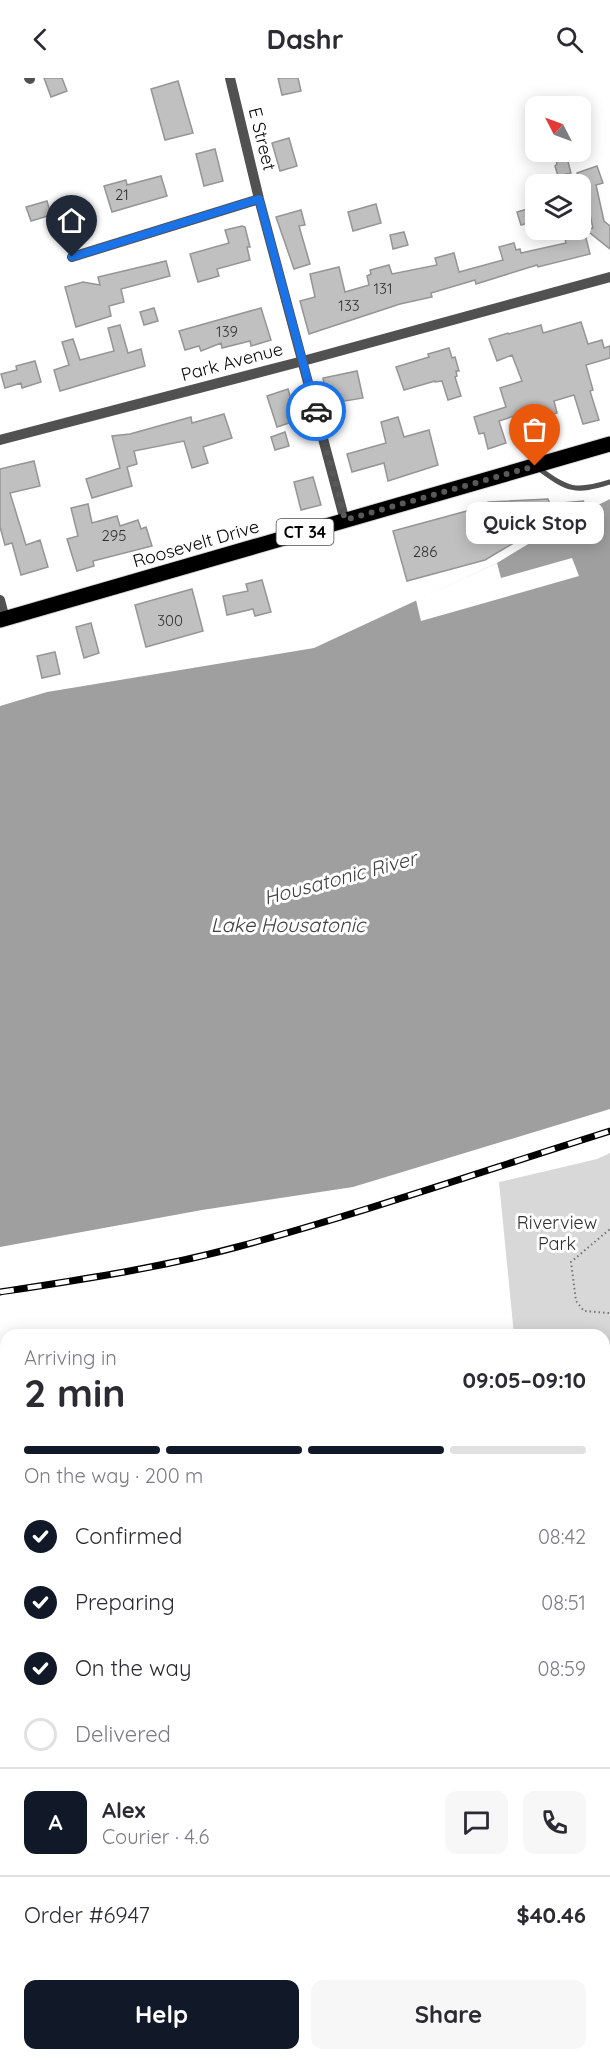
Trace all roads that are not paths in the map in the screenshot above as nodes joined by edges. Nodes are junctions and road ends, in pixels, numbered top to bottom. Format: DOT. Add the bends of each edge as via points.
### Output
graph roads {
  1 [pos="230,78"];
  2 [pos="259,199"];
  3 [pos="72,257"];
  4 [pos="610,277"];
  5 [pos="303,361"];
  6 [pos="0,440"];
  7 [pos="610,444"];
  8 [pos="535,466"];
  9 [pos="610,482"];
  10 [pos="345,520"];
  11 [pos="0,600"];
  12 [pos="3,620"];
  1 -- 2 [label="street, E Street"];
  2 -- 3 [label="street"];
  2 -- 5 [label="street, E Street"];
  4 -- 5 [label="street, Park Avenue"];
  5 -- 6 [label="street, Park Avenue"];
  5 -- 10 [label="street, E Street"];
  7 -- 8 [label="main road, Roosevelt Drive / CT 34"];
  8 -- 9 [label="lane" via="558,483 581,490"];
  8 -- 10 [label="main road, Roosevelt Drive / CT 34"];
  10 -- 12 [label="main road, Roosevelt Drive / CT 34"];
  11 -- 12 [label="street"];
}
